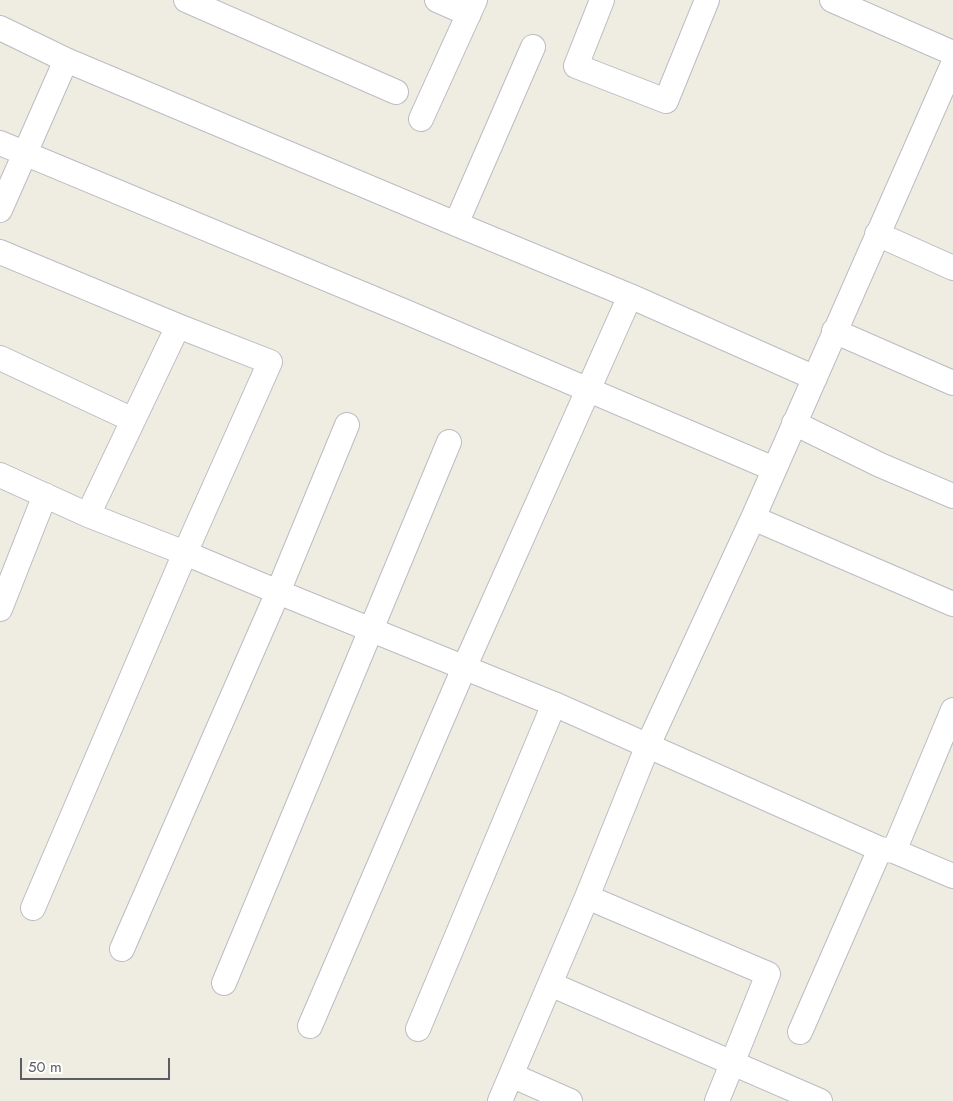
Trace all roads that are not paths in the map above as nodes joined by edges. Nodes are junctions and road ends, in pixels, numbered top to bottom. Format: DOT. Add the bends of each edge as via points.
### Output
graph roads {
  1 [pos="186,0"];
  2 [pos="437,0"];
  3 [pos="602,0"];
  4 [pos="707,0"];
  5 [pos="832,0"];
  6 [pos="472,7"];
  7 [pos="0,28"];
  8 [pos="534,47"];
  9 [pos="953,53"];
  10 [pos="66,60"];
  11 [pos="953,64"];
  12 [pos="396,92"];
  13 [pos="421,119"];
  14 [pos="0,143"];
  15 [pos="26,153"];
  16 [pos="0,210"];
  17 [pos="456,224"];
  18 [pos="877,234"];
  19 [pos="0,252"];
  20 [pos="953,268"];
  21 [pos="630,296"];
  22 [pos="178,326"];
  23 [pos="834,331"];
  24 [pos="0,358"];
  25 [pos="815,378"];
  26 [pos="953,383"];
  27 [pos="588,390"];
  28 [pos="134,420"];
  29 [pos="794,423"];
  30 [pos="347,425"];
  31 [pos="449,442"];
  32 [pos="774,469"];
  33 [pos="0,475"];
  34 [pos="45,495"];
  35 [pos="953,496"];
  36 [pos="88,515"];
  37 [pos="753,518"];
  38 [pos="185,553"];
  39 [pos="278,592"];
  40 [pos="953,604"];
  41 [pos="0,609"];
  42 [pos="371,630"];
  43 [pos="464,668"];
  44 [pos="554,704"];
  45 [pos="953,710"];
  46 [pos="648,745"];
  47 [pos="887,850"];
  48 [pos="953,876"];
  49 [pos="587,897"];
  50 [pos="33,908"];
  51 [pos="122,949"];
  52 [pos="224,983"];
  53 [pos="550,984"];
  54 [pos="310,1026"];
  55 [pos="418,1029"];
  56 [pos="800,1032"];
  57 [pos="733,1063"];
  58 [pos="511,1076"];
  59 [pos="500,1101"];
  60 [pos="570,1101"];
  61 [pos="717,1101"];
  62 [pos="820,1101"];
  1 -- 12 [label="street"];
  2 -- 6 [label="street"];
  3 -- 4 [label="street" via="576,66 666,101"];
  5 -- 9 [label="street"];
  6 -- 13 [label="street"];
  7 -- 10 [label="street"];
  8 -- 17 [label="street"];
  10 -- 15 [label="street"];
  10 -- 17 [label="street"];
  11 -- 18 [label="street"];
  14 -- 15 [label="street"];
  15 -- 16 [label="street"];
  15 -- 27 [label="street"];
  17 -- 21 [label="street"];
  18 -- 20 [label="street"];
  18 -- 23 [label="street"];
  19 -- 22 [label="street"];
  21 -- 25 [label="street"];
  21 -- 27 [label="street"];
  22 -- 28 [label="street"];
  22 -- 38 [label="street" via="270,362"];
  23 -- 25 [label="street"];
  23 -- 26 [label="street"];
  24 -- 28 [label="street"];
  25 -- 29 [label="street"];
  27 -- 32 [label="street"];
  27 -- 43 [label="street"];
  28 -- 36 [label="street"];
  29 -- 32 [label="street"];
  29 -- 35 [label="street"];
  30 -- 39 [label="street"];
  31 -- 42 [label="street"];
  32 -- 37 [label="street"];
  33 -- 34 [label="street"];
  34 -- 36 [label="street"];
  34 -- 41 [label="street"];
  36 -- 38 [label="street"];
  37 -- 40 [label="street"];
  37 -- 46 [label="street"];
  38 -- 39 [label="street"];
  38 -- 50 [label="street"];
  39 -- 42 [label="street"];
  39 -- 51 [label="street"];
  42 -- 43 [label="street"];
  42 -- 52 [label="street"];
  43 -- 44 [label="street"];
  43 -- 54 [label="street"];
  44 -- 46 [label="street"];
  44 -- 55 [label="street"];
  45 -- 47 [label="street"];
  46 -- 47 [label="street"];
  46 -- 49 [label="street"];
  47 -- 48 [label="street"];
  47 -- 56 [label="street"];
  49 -- 53 [label="street"];
  49 -- 57 [label="street" via="768,974"];
  53 -- 57 [label="street"];
  53 -- 58 [label="street"];
  57 -- 61 [label="street"];
  57 -- 62 [label="street"];
  58 -- 59 [label="street"];
  58 -- 60 [label="street"];
}
